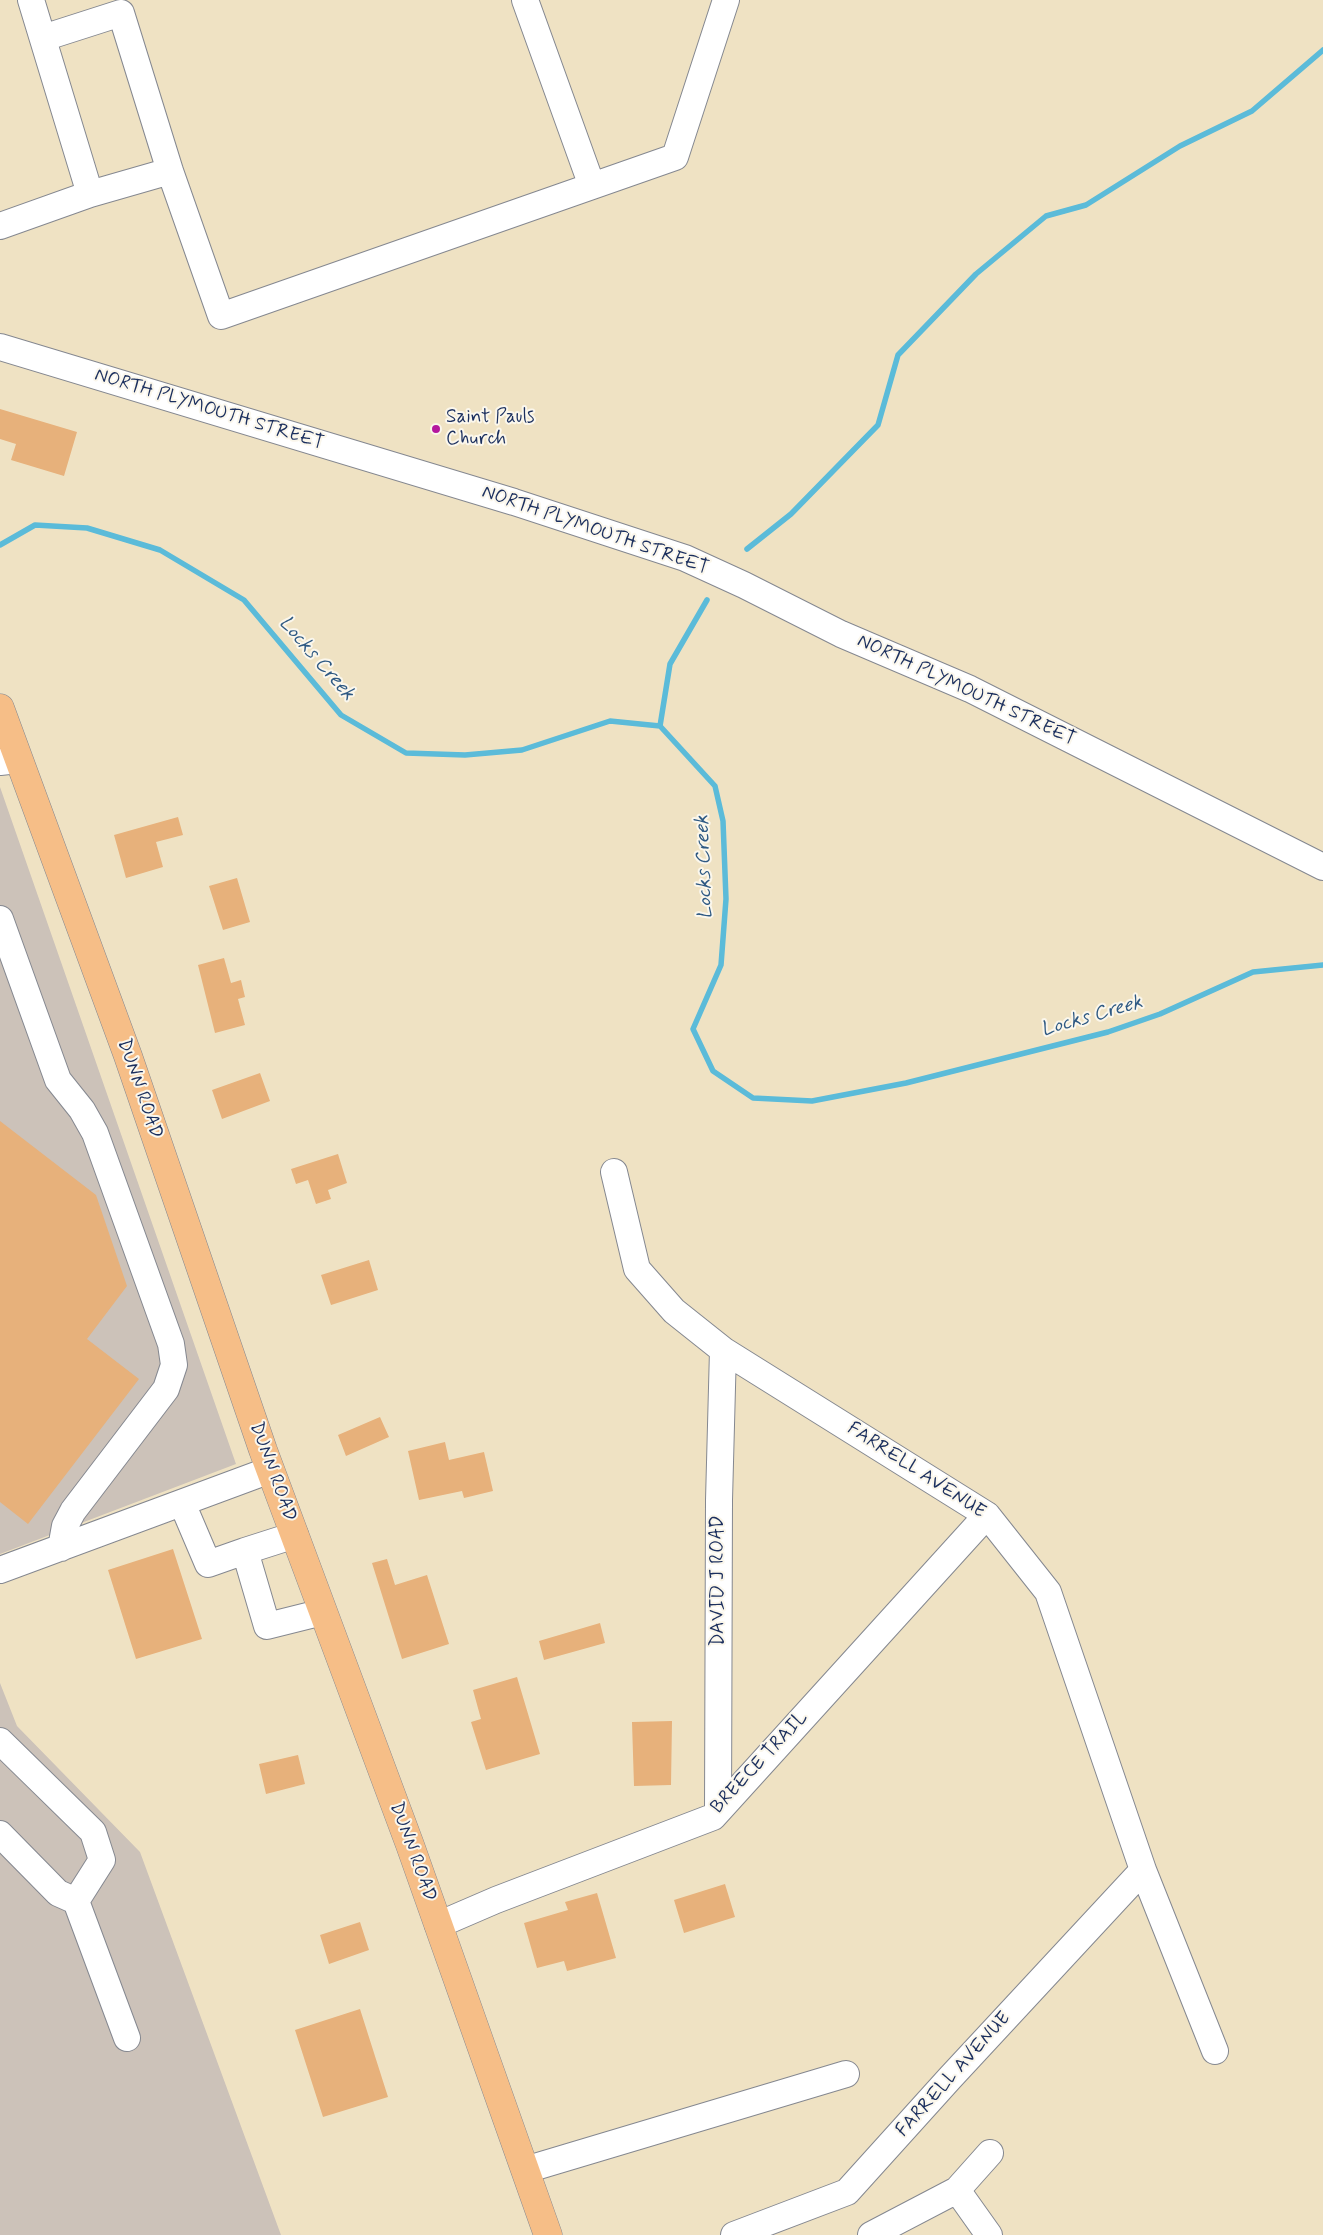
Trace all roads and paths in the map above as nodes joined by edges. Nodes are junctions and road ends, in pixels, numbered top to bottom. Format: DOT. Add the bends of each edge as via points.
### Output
graph roads {
  1 [pos="31,0"];
  2 [pos="525,0"];
  3 [pos="726,0"];
  4 [pos="43,38"];
  5 [pos="170,171"];
  6 [pos="592,186"];
  7 [pos="90,194"];
  8 [pos="0,226"];
  9 [pos="0,347"];
  10 [pos="0,708"];
  11 [pos="9,761"];
  12 [pos="1323,867"];
  13 [pos="0,919"];
  14 [pos="614,1172"];
  15 [pos="723,1350"];
  16 [pos="270,1470"];
  17 [pos="182,1502"];
  18 [pos="987,1515"];
  19 [pos="295,1535"];
  20 [pos="61,1548"];
  21 [pos="245,1551"];
  22 [pos="0,1570"];
  23 [pos="323,1612"];
  24 [pos="0,1740"];
  25 [pos="718,1811"];
  26 [pos="0,1834"];
  27 [pos="1143,1870"];
  28 [pos="76,1901"];
  29 [pos="438,1925"];
  30 [pos="127,2038"];
  31 [pos="1215,2051"];
  32 [pos="846,2074"];
  33 [pos="990,2153"];
  34 [pos="524,2170"];
  35 [pos="957,2190"];
  36 [pos="548,2235"];
  37 [pos="734,2235"];
  38 [pos="871,2235"];
  39 [pos="989,2235"];
  1 -- 4 [label="street"];
  2 -- 6 [label="street"];
  3 -- 6 [label="street" via="675,157"];
  4 -- 5 [label="street" via="121,13"];
  4 -- 7 [label="street"];
  5 -- 6 [label="street" via="221,316"];
  5 -- 7 [label="street"];
  7 -- 8 [label="street"];
  9 -- 12 [label="street, NORTH PLYMOUTH STREET" via="523,505 685,558 841,634 970,690"];
  10 -- 11 [label="main road, DUNN ROAD"];
  11 -- 16 [label="main road, DUNN ROAD" via="128,1056"];
  13 -- 20 [label="street" via="58,1080 82,1110 95,1133 171,1344 174,1365 166,1389 73,1511"];
  14 -- 15 [label="street, FARRELL AVENUE" via="637,1269 674,1311"];
  15 -- 18 [label="street, FARRELL AVENUE"];
  15 -- 25 [label="street, DAVID J ROAD"];
  16 -- 17 [label="street"];
  16 -- 19 [label="main road, DUNN ROAD"];
  17 -- 20 [label="street"];
  17 -- 21 [label="street" via="208,1564"];
  18 -- 25 [label="street, BREECE TRAIL"];
  18 -- 27 [label="street, FARRELL AVENUE" via="1048,1592"];
  19 -- 21 [label="street"];
  19 -- 23 [label="main road, DUNN ROAD"];
  20 -- 22 [label="street"];
  21 -- 23 [label="street" via="267,1626"];
  23 -- 29 [label="main road, DUNN ROAD"];
  24 -- 28 [label="street" via="93,1832 102,1860"];
  25 -- 29 [label="street, BREECE TRAIL" via="713,1817"];
  26 -- 28 [label="street" via="58,1893"];
  27 -- 31 [label="street, FARRELL AVENUE"];
  27 -- 37 [label="street, FARRELL AVENUE" via="847,2192"];
  28 -- 30 [label="street"];
  29 -- 34 [label="main road, DUNN ROAD"];
  32 -- 34 [label="street"];
  33 -- 35 [label="street"];
  34 -- 36 [label="main road, DUNN ROAD"];
  35 -- 38 [label="street"];
  35 -- 39 [label="street"];
}
